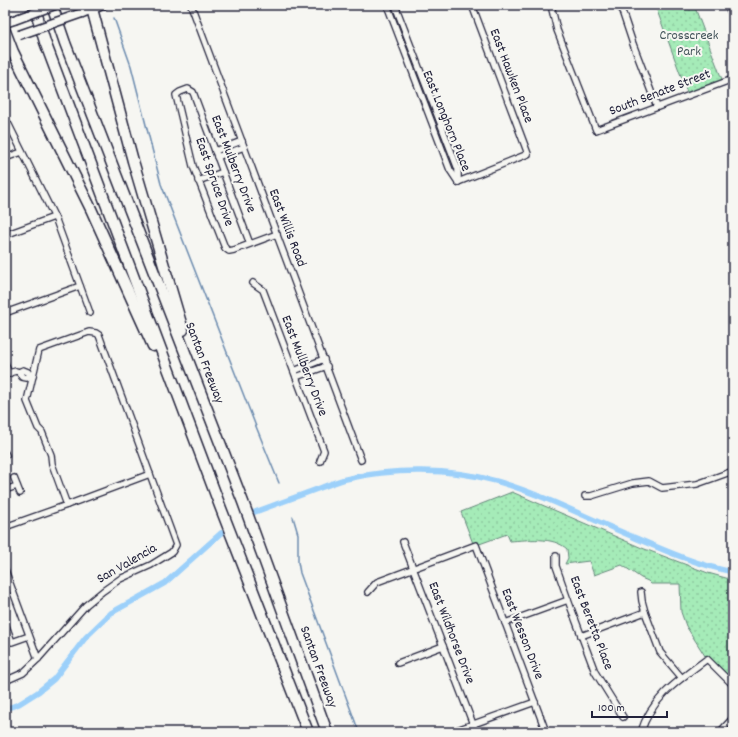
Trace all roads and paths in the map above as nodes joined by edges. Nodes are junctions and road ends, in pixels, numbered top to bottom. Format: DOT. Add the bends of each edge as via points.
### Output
graph roads {
  1 [pos="34,5"];
  2 [pos="54,5"];
  3 [pos="103,5"];
  4 [pos="191,5"];
  5 [pos="387,5"];
  6 [pos="395,5"];
  7 [pos="472,5"];
  8 [pos="551,5"];
  9 [pos="620,5"];
  10 [pos="728,5"];
  11 [pos="92,7"];
  12 [pos="733,18"];
  13 [pos="5,23"];
  14 [pos="403,24"];
  15 [pos="396,27"];
  16 [pos="6,37"];
  17 [pos="420,69"];
  18 [pos="413,72"];
  19 [pos="733,79"];
  20 [pos="193,92"];
  21 [pos="657,107"];
  22 [pos="436,112"];
  23 [pos="429,114"];
  24 [pos="5,122"];
  25 [pos="243,144"];
  26 [pos="22,152"];
  27 [pos="452,153"];
  28 [pos="216,154"];
  29 [pos="445,157"];
  30 [pos="5,158"];
  31 [pos="223,172"];
  32 [pos="198,181"];
  33 [pos="458,182"];
  34 [pos="54,217"];
  35 [pos="277,234"];
  36 [pos="5,235"];
  37 [pos="250,244"];
  38 [pos="253,283"];
  39 [pos="80,286"];
  40 [pos="5,313"];
  41 [pos="90,313"];
  42 [pos="324,359"];
  43 [pos="5,363"];
  44 [pos="307,366"];
  45 [pos="326,366"];
  46 [pos="294,371"];
  47 [pos="309,372"];
  48 [pos="7,374"];
  49 [pos="32,376"];
  50 [pos="296,377"];
  51 [pos="196,440"];
  52 [pos="361,460"];
  53 [pos="320,461"];
  54 [pos="733,471"];
  55 [pos="150,474"];
  56 [pos="14,478"];
  57 [pos="17,486"];
  58 [pos="5,490"];
  59 [pos="20,493"];
  60 [pos="585,496"];
  61 [pos="243,502"];
  62 [pos="67,505"];
  63 [pos="5,528"];
  64 [pos="403,542"];
  65 [pos="556,556"];
  66 [pos="413,568"];
  67 [pos="5,570"];
  68 [pos="368,592"];
  69 [pos="641,592"];
  70 [pos="568,600"];
  71 [pos="645,612"];
  72 [pos="5,623"];
  73 [pos="505,623"];
  74 [pos="29,636"];
  75 [pos="581,636"];
  76 [pos="443,646"];
  77 [pos="38,660"];
  78 [pos="398,663"];
  79 [pos="682,678"];
  80 [pos="5,681"];
  81 [pos="733,685"];
  82 [pos="535,702"];
  83 [pos="623,717"];
  84 [pos="733,718"];
  85 [pos="473,724"];
  86 [pos="308,732"];
  87 [pos="327,732"];
  88 [pos="452,732"];
  89 [pos="476,732"];
  90 [pos="546,732"];
  91 [pos="640,732"];
  92 [pos="720,732"];
  1 -- 51 [label="highway" via="45,42"];
  2 -- 13 [label="main road, bridge"];
  2 -- 61 [label="highway, Santan Freeway" via="65,43"];
  3 -- 11 [label="main road"];
  4 -- 25 [label="street, East Willis Road"];
  5 -- 15 [label="street, East Longhorn Place"];
  6 -- 14 [label="street, East Longhorn Place"];
  7 -- 33 [label="street, East Hawken Place" via="528,154"];
  8 -- 21 [label="street, South Senate Street" via="557,30 596,130"];
  9 -- 21 [label="street"];
  10 -- 12 [label="street"];
  11 -- 16 [label="main road, bridge" via="82,13 19,35"];
  11 -- 61 [label="highway" via="167,280"];
  14 -- 15 [label="street"];
  14 -- 17 [label="street, East Longhorn Place"];
  15 -- 18 [label="street, East Longhorn Place"];
  16 -- 51 [label="highway" via="95,216 177,403"];
  17 -- 18 [label="street"];
  17 -- 22 [label="street, East Longhorn Place"];
  18 -- 23 [label="street, East Longhorn Place"];
  19 -- 21 [label="street, South Senate Street"];
  20 -- 28 [label="street, East Mulberry Drive"];
  20 -- 32 [label="street, East Spruce Drive" via="188,90 176,95"];
  22 -- 23 [label="street"];
  22 -- 27 [label="street, East Longhorn Place"];
  23 -- 29 [label="street, East Longhorn Place"];
  24 -- 26 [label="street" via="8,123"];
  25 -- 28 [label="street"];
  25 -- 35 [label="street, East Willis Road"];
  26 -- 30 [label="street"];
  26 -- 34 [label="street"];
  27 -- 29 [label="street"];
  27 -- 33 [label="street, East Longhorn Place" via="458,169"];
  28 -- 31 [label="street, East Mulberry Drive"];
  29 -- 33 [label="street, East Longhorn Place"];
  31 -- 32 [label="street"];
  31 -- 37 [label="street, East Mulberry Drive"];
  32 -- 37 [label="street, East Spruce Drive" via="225,248 229,251"];
  34 -- 36 [label="street"];
  34 -- 39 [label="street"];
  35 -- 37 [label="street"];
  35 -- 42 [label="street, East Willis Road"];
  38 -- 46 [label="street, East Mullberry Drive" via="263,290"];
  39 -- 40 [label="street"];
  39 -- 41 [label="street"];
  42 -- 44 [label="street"];
  42 -- 45 [label="street, East Willis Road"];
  43 -- 48 [label="street"];
  44 -- 46 [label="street"];
  44 -- 47 [label="street"];
  45 -- 47 [label="street"];
  45 -- 52 [label="street, East Willis Road"];
  46 -- 50 [label="street, East Mullberry Drive"];
  47 -- 50 [label="street"];
  48 -- 49 [label="street" via="23,370"];
  49 -- 55 [label="street, San Valencia" via="39,350 89,332 99,335"];
  49 -- 62 [label="street, San Valencia" via="27,401 51,455"];
  50 -- 53 [label="street, East Mullberry Drive" via="324,451"];
  51 -- 86 [label="highway"];
  54 -- 60 [label="street" via="697,484 662,488 649,481"];
  55 -- 62 [label="street"];
  55 -- 77 [label="street, San Valencia" via="176,545 172,552 120,579 86,604"];
  56 -- 57 [label="street"];
  57 -- 58 [label="street"];
  57 -- 59 [label="street"];
  61 -- 87 [label="highway, Santan Freeway"];
  62 -- 63 [label="street"];
  64 -- 66 [label="street, East Wildhorse Drive"];
  65 -- 70 [label="street, East Beretta Place" via="556,566"];
  66 -- 68 [label="street" via="377,582"];
  66 -- 73 [label="street, East Wesson Drive" via="476,545"];
  66 -- 76 [label="street, East Wildhorse Drive"];
  67 -- 74 [label="street"];
  69 -- 71 [label="street"];
  70 -- 73 [label="street"];
  70 -- 75 [label="street, East Beretta Place"];
  71 -- 75 [label="street"];
  71 -- 79 [label="street" via="660,652"];
  72 -- 74 [label="street" via="12,642"];
  73 -- 82 [label="street, East Wesson Drive"];
  74 -- 77 [label="street"];
  75 -- 83 [label="street, East Beretta Place" via="595,672"];
  76 -- 78 [label="street"];
  76 -- 85 [label="street, East Wildhorse Drive"];
  77 -- 80 [label="street, San Valencia" via="23,673"];
  79 -- 81 [label="street" via="707,659"];
  79 -- 91 [label="street" via="663,694 651,709"];
  82 -- 85 [label="street"];
  82 -- 90 [label="street, East Wesson Drive"];
  84 -- 92 [label="street"];
  85 -- 88 [label="street"];
  85 -- 89 [label="street, East Wildhorse Drive"];
}
